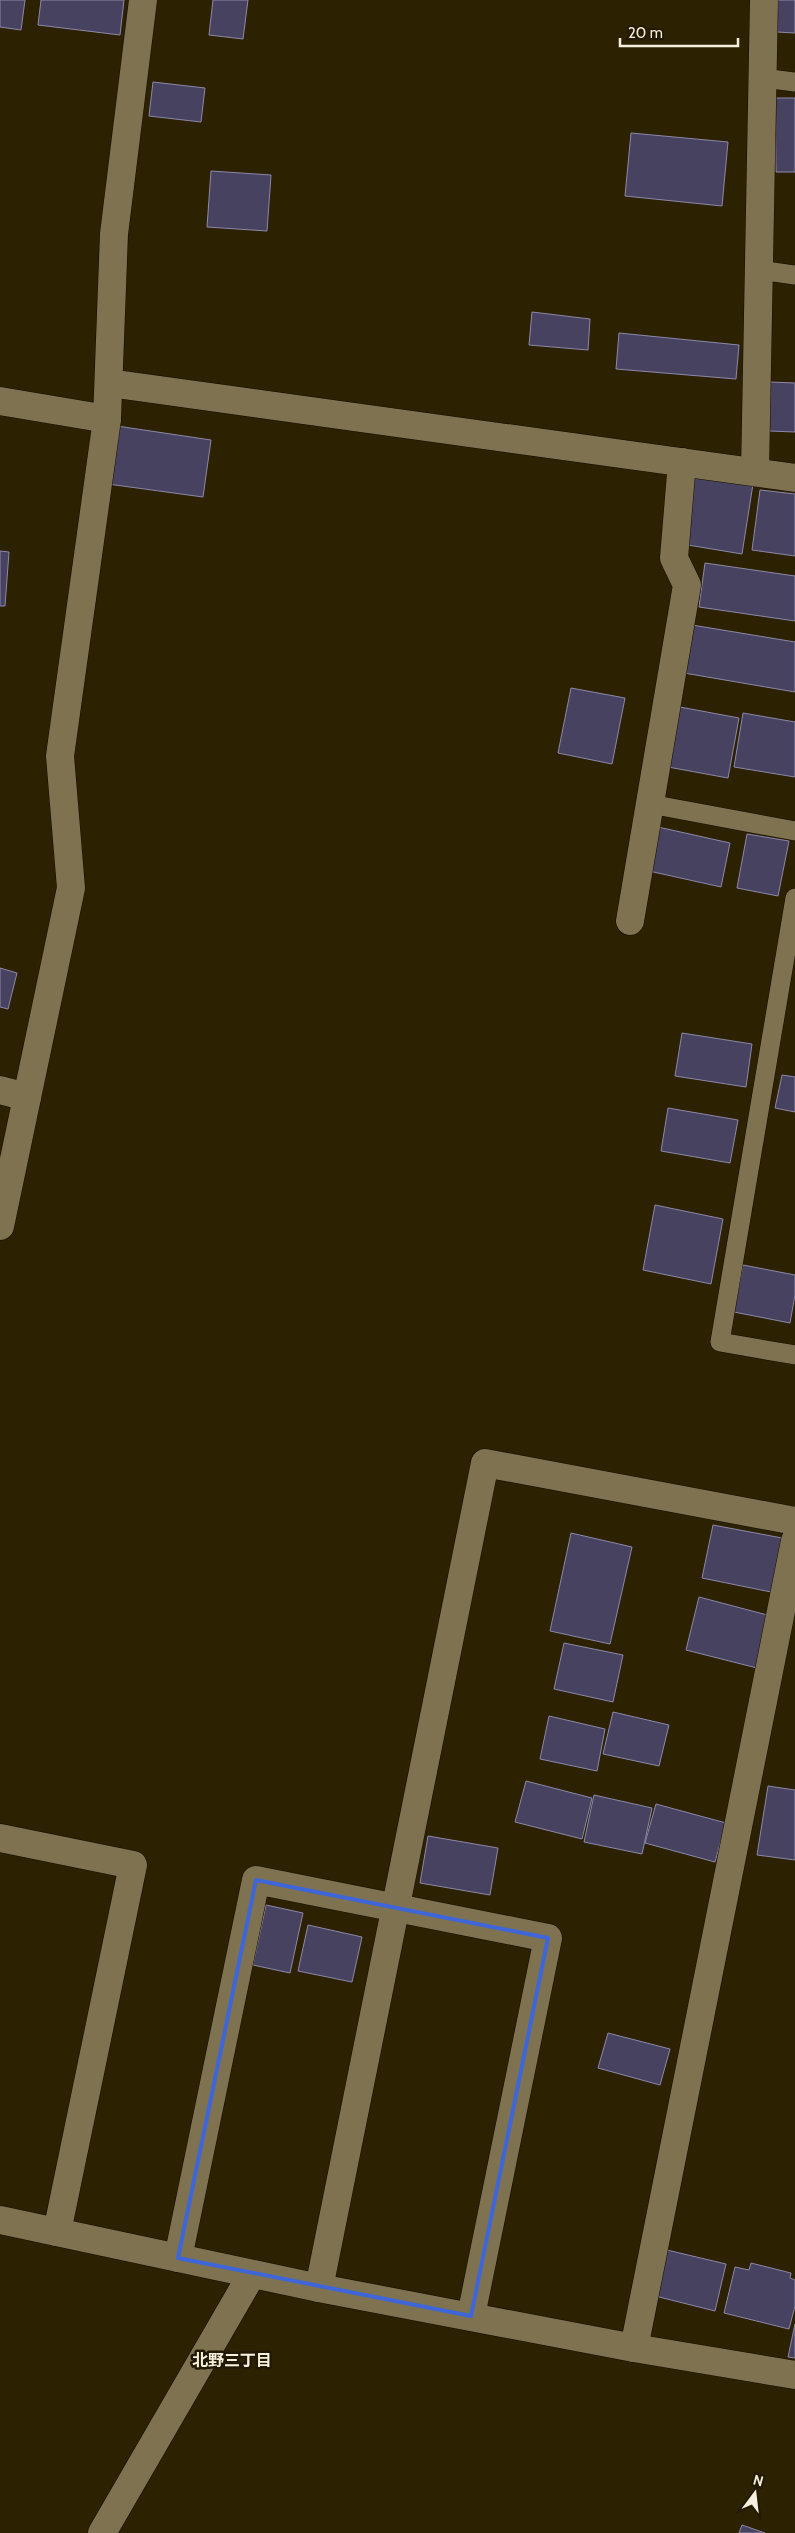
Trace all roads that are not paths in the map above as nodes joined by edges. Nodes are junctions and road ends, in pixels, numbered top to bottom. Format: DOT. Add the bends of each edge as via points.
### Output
graph roads {
  1 [pos="143,0"];
  2 [pos="764,0"];
  3 [pos="762,78"];
  4 [pos="795,82"];
  5 [pos="759,270"];
  6 [pos="795,275"];
  7 [pos="109,383"];
  8 [pos="0,401"];
  9 [pos="107,419"];
  10 [pos="682,462"];
  11 [pos="755,472"];
  12 [pos="795,478"];
  13 [pos="650,804"];
  14 [pos="795,831"];
  15 [pos="795,898"];
  16 [pos="630,921"];
  17 [pos="0,1090"];
  18 [pos="27,1097"];
  19 [pos="0,1226"];
  20 [pos="795,1355"];
  21 [pos="795,1521"];
  22 [pos="795,1541"];
  23 [pos="0,1838"];
  24 [pos="395,1907"];
  25 [pos="0,2220"];
  26 [pos="57,2232"];
  27 [pos="178,2258"];
  28 [pos="252,2274"];
  29 [pos="319,2288"];
  30 [pos="471,2316"];
  31 [pos="634,2348"];
  32 [pos="795,2375"];
  33 [pos="102,2533"];
  1 -- 7 [label="street" via="114,234"];
  2 -- 3 [label="street"];
  3 -- 4 [label="lane"];
  3 -- 5 [label="street"];
  5 -- 6 [label="lane"];
  5 -- 11 [label="street"];
  7 -- 9 [label="street"];
  7 -- 10 [label="street"];
  8 -- 9 [label="street"];
  9 -- 18 [label="street" via="60,756 71,888"];
  10 -- 11 [label="street"];
  10 -- 13 [label="street" via="674,558 687,585"];
  11 -- 12 [label="street"];
  13 -- 14 [label="lane"];
  13 -- 16 [label="street"];
  15 -- 20 [label="lane" via="720,1342"];
  17 -- 18 [label="street"];
  18 -- 19 [label="street"];
  21 -- 24 [label="street" via="485,1463"];
  22 -- 31 [label="street"];
  23 -- 26 [label="street" via="133,1865"];
  24 -- 27 [label="street" via="256,1880"];
  24 -- 29 [label="street"];
  24 -- 30 [label="street" via="548,1938"];
  25 -- 26 [label="street"];
  26 -- 27 [label="street"];
  27 -- 28 [label="street"];
  28 -- 29 [label="street"];
  28 -- 33 [label="street"];
  29 -- 30 [label="street"];
  30 -- 31 [label="street"];
  31 -- 32 [label="street"];
}
